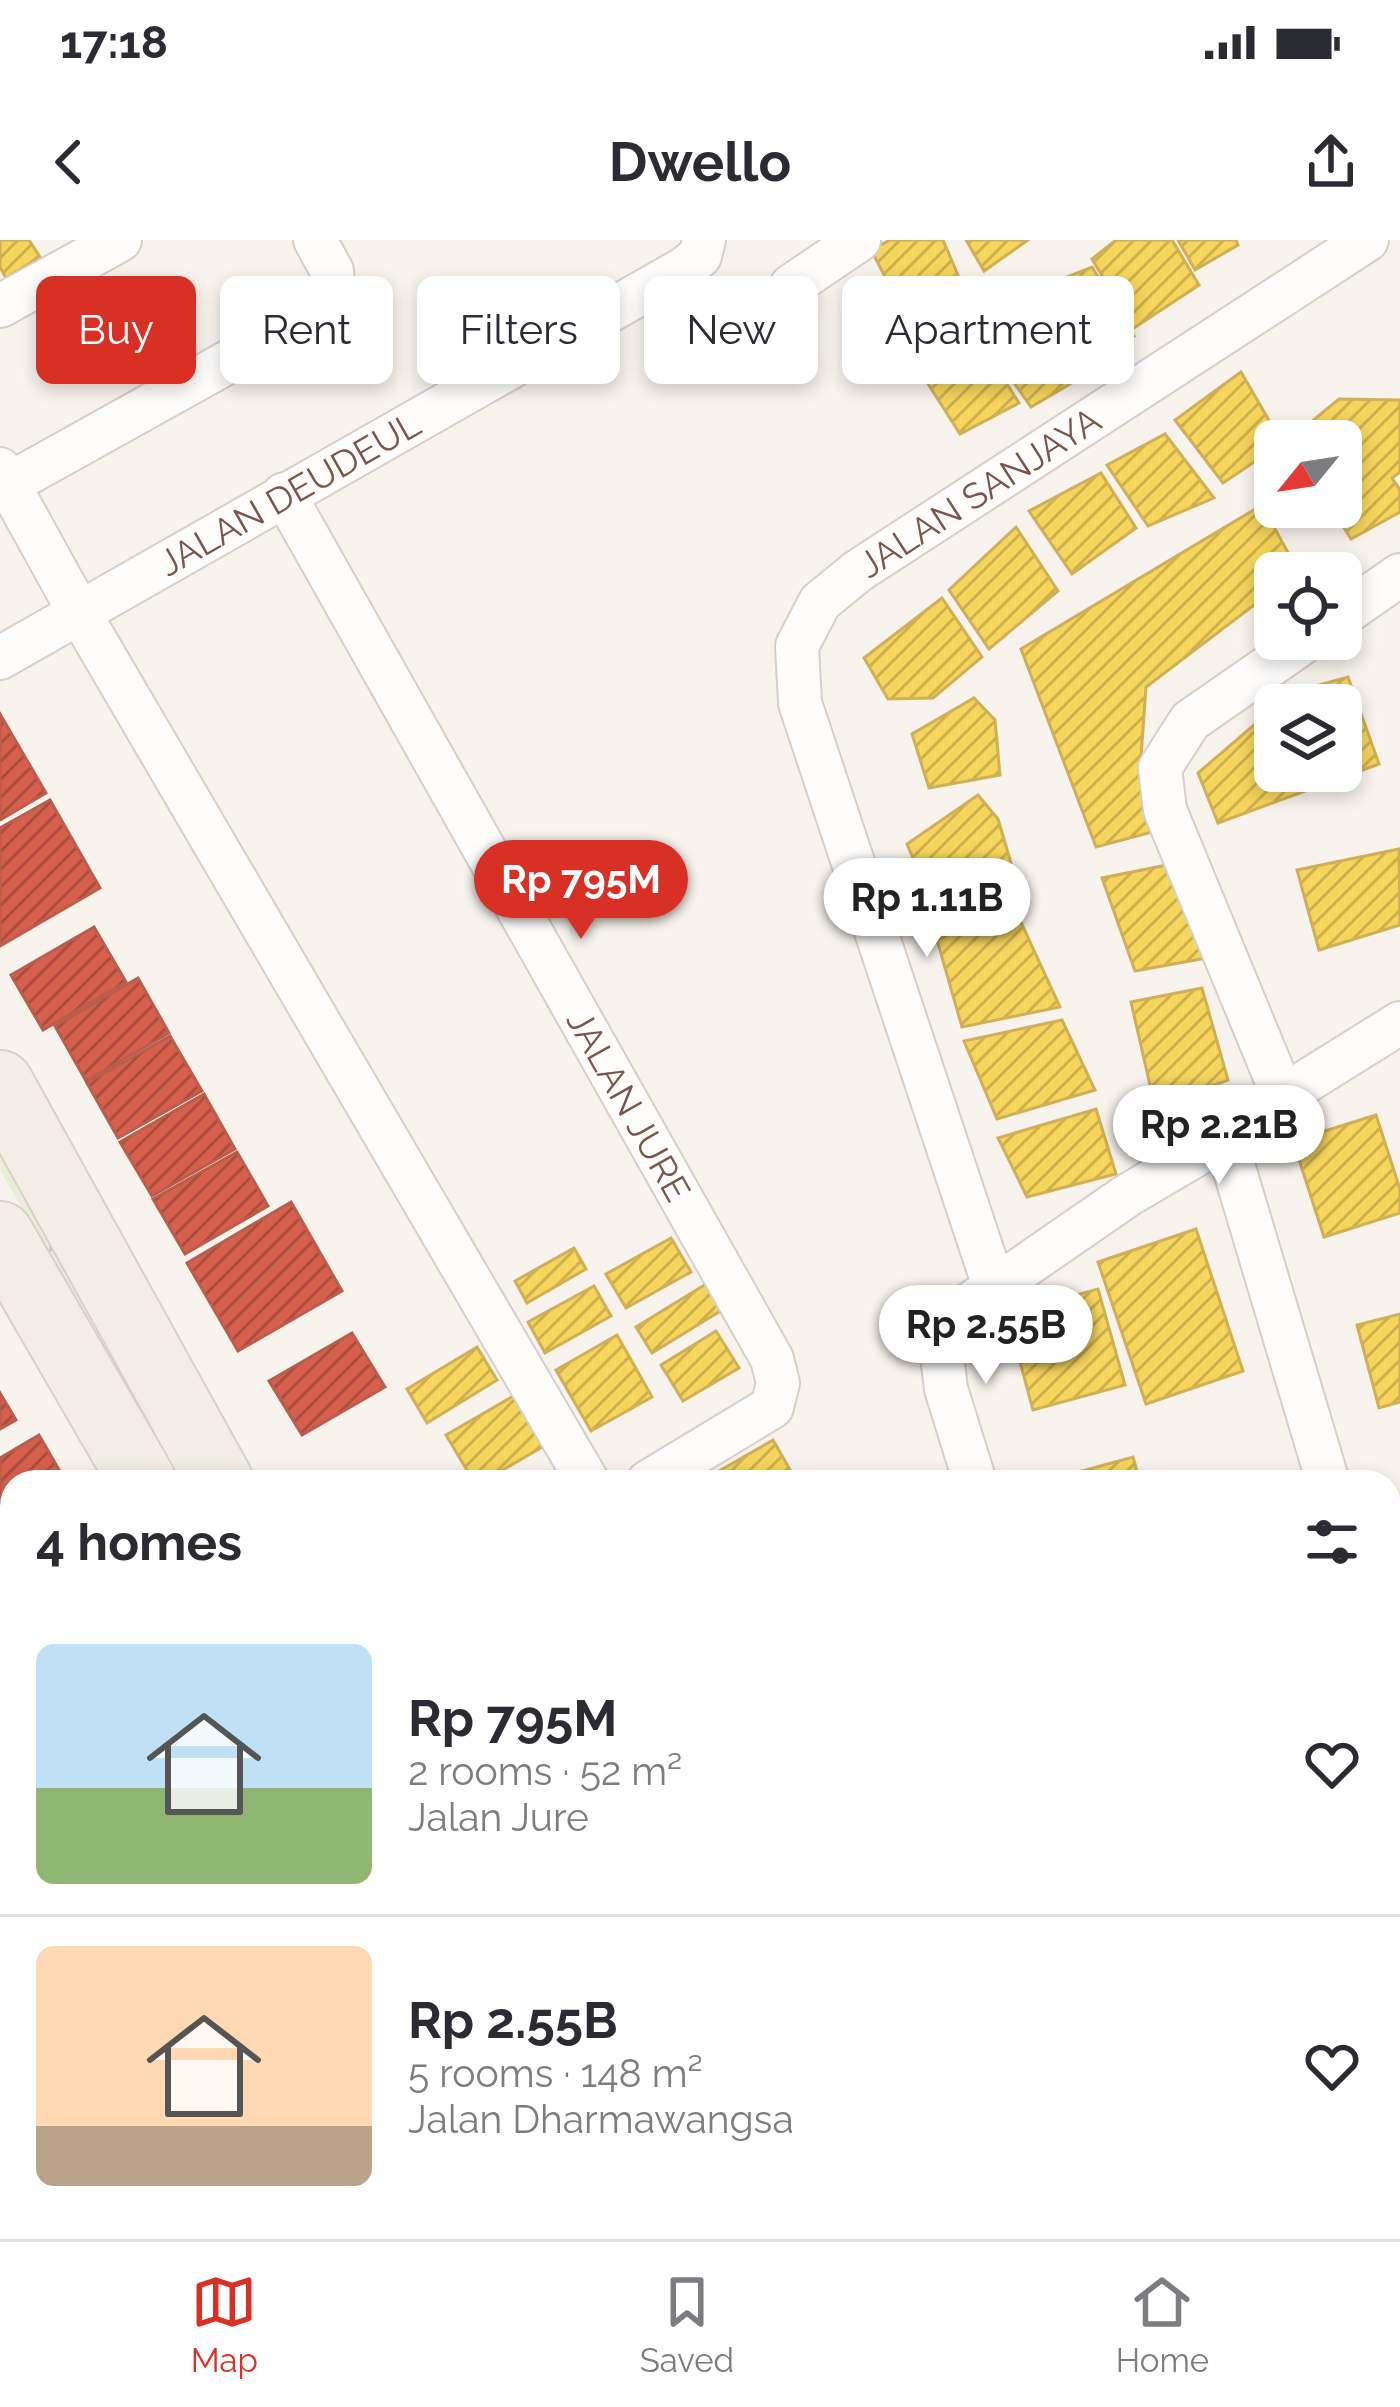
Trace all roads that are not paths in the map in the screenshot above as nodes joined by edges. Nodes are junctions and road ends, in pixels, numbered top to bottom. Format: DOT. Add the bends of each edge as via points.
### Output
graph roads {
  1 [pos="120,240"];
  2 [pos="315,240"];
  3 [pos="859,240"];
  4 [pos="1367,240"];
  5 [pos="702,248"];
  6 [pos="806,276"];
  7 [pos="0,306"];
  8 [pos="3,480"];
  9 [pos="284,494"];
  10 [pos="1400,574"];
  11 [pos="1362,601"];
  12 [pos="80,614"];
  13 [pos="0,658"];
  14 [pos="1278,660"];
  15 [pos="1400,1023"];
  16 [pos="1,1089"];
  17 [pos="1283,1096"];
  18 [pos="1225,1138"];
  19 [pos="0,1234"];
  20 [pos="994,1286"];
  21 [pos="136,1470"];
  22 [pos="213,1470"];
  23 [pos="581,1470"];
  24 [pos="668,1470"];
  25 [pos="971,1470"];
  26 [pos="1324,1470"];
  1 -- 7 [label="street"];
  2 -- 8 [label="street" via="332,272 334,299 316,313"];
  3 -- 6 [label="street"];
  4 -- 20 [label="street, JALAN SANJAYA" via="858,571 820,602 797,646 800,703"];
  5 -- 9 [label="street, JALAN DEUDEUL" via="686,268"];
  8 -- 12 [label="street"];
  9 -- 12 [label="street, JALAN DEUDEUL"];
  9 -- 24 [label="street, JALAN JURE" via="772,1359 772,1407"];
  10 -- 11 [label="street"];
  12 -- 13 [label="street, JALAN DEUDEUL"];
  12 -- 23 [label="street"];
  14 -- 17 [label="street" via="1190,721 1160,768 1165,809"];
  15 -- 17 [label="street"];
  16 -- 22 [label="main road"];
  17 -- 18 [label="street"];
  18 -- 20 [label="street"];
  18 -- 26 [label="street"];
  19 -- 21 [label="main road"];
  20 -- 25 [label="street" via="957,1313 941,1347"];
}
